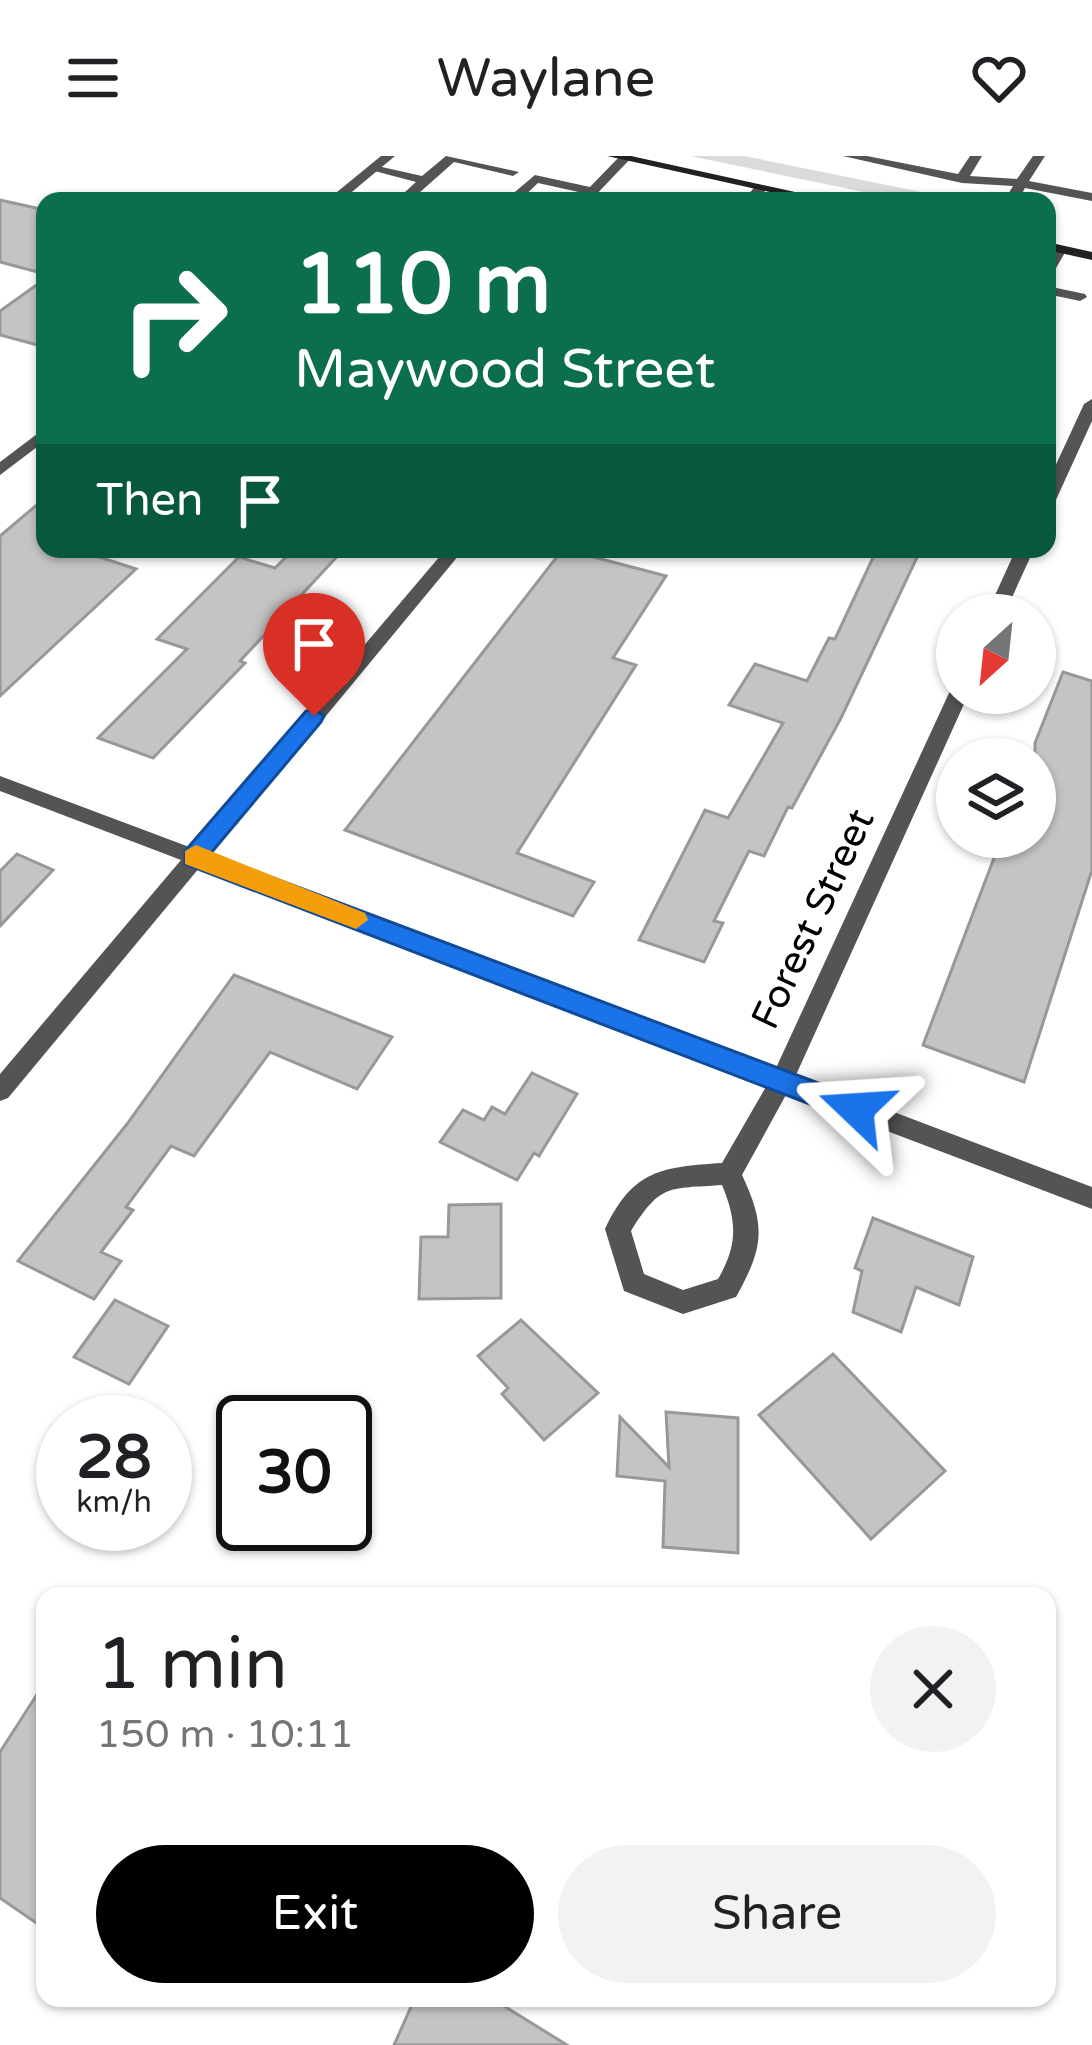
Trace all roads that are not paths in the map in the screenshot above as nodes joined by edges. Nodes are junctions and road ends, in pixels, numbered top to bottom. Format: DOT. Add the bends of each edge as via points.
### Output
graph roads {
  1 [pos="389,156"];
  2 [pos="849,156"];
  3 [pos="976,156"];
  4 [pos="1039,156"];
  5 [pos="622,157"];
  6 [pos="373,169"];
  7 [pos="513,172"];
  8 [pos="962,179"];
  9 [pos="426,181"];
  10 [pos="1021,183"];
  11 [pos="762,187"];
  12 [pos="344,192"];
  13 [pos="413,192"];
  14 [pos="521,192"];
  15 [pos="575,192"];
  16 [pos="591,192"];
  17 [pos="758,192"];
  18 [pos="786,192"];
  19 [pos="1016,192"];
  20 [pos="1092,197"];
  21 [pos="1056,249"];
  22 [pos="1092,256"];
  23 [pos="1056,292"];
  24 [pos="1080,297"];
  25 [pos="1092,404"];
  26 [pos="36,440"];
  27 [pos="0,470"];
  28 [pos="1056,482"];
  29 [pos="447,558"];
  30 [pos="1021,558"];
  31 [pos="1005,594"];
  32 [pos="949,714"];
  33 [pos="0,782"];
  34 [pos="193,858"];
  35 [pos="781,1082"];
  36 [pos="0,1091"];
  37 [pos="729,1174"];
  38 [pos="1092,1198"];
  1 -- 6 [label="street"];
  2 -- 8 [label="street"];
  3 -- 8 [label="street"];
  4 -- 10 [label="street"];
  5 -- 11 [label="main road"];
  5 -- 16 [label="street"];
  6 -- 9 [label="street"];
  6 -- 12 [label="street"];
  7 -- 9 [label="street" via="451,158"];
  8 -- 10 [label="street"];
  9 -- 13 [label="street"];
  10 -- 19 [label="street"];
  10 -- 20 [label="street"];
  11 -- 17 [label="street"];
  11 -- 18 [label="main road"];
  14 -- 15 [label="street" via="535,179"];
  21 -- 22 [label="main road"];
  23 -- 24 [label="street"];
  25 -- 28 [label="street"];
  26 -- 27 [label="street"];
  29 -- 34 [label="street"];
  30 -- 31 [label="street"];
  32 -- 35 [label="street, Forest Street"];
  33 -- 34 [label="street"];
  34 -- 35 [label="street"];
  34 -- 36 [label="street"];
  35 -- 37 [label="street, Forest Street"];
  35 -- 38 [label="street"];
  37 -- 37 [label="street" via="678,1177 643,1190 618,1229 633,1282 683,1301 727,1288 748,1253 749,1216"];
}
